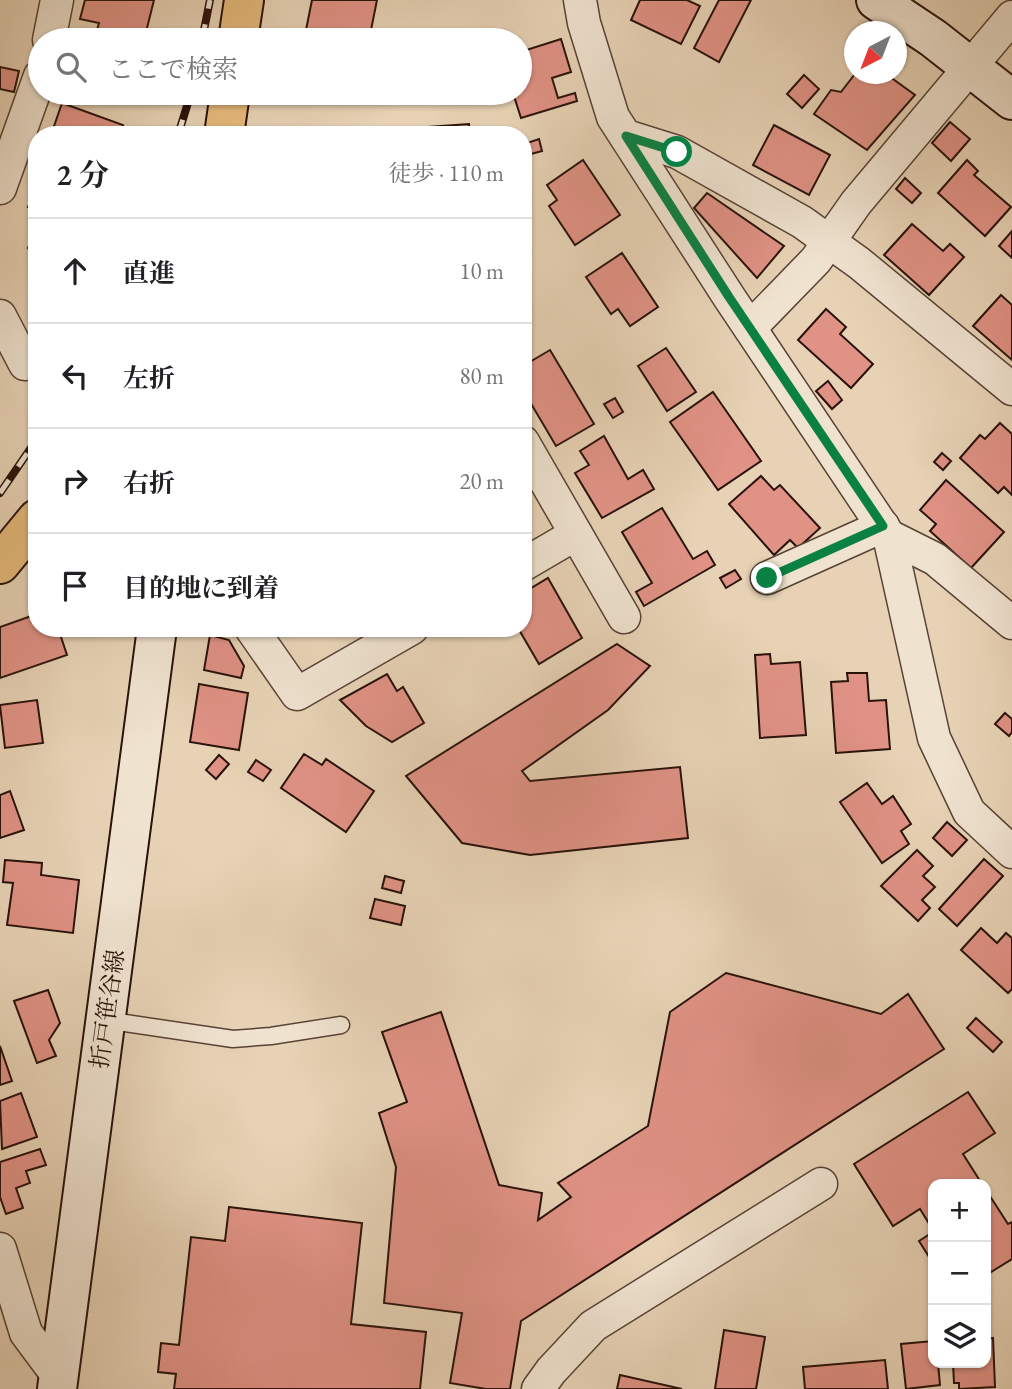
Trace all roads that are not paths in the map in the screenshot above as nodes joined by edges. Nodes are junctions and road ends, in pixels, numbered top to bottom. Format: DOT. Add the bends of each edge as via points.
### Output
graph roads {
  1 [pos="57,0"];
  2 [pos="244,0"];
  3 [pos="580,0"];
  4 [pos="876,0"];
  5 [pos="1012,17"];
  6 [pos="51,28"];
  7 [pos="240,28"];
  8 [pos="969,66"];
  9 [pos="1012,100"];
  10 [pos="30,105"];
  11 [pos="228,105"];
  12 [pos="225,126"];
  13 [pos="626,136"];
  14 [pos="0,188"];
  15 [pos="828,241"];
  16 [pos="0,316"];
  17 [pos="750,328"];
  18 [pos="25,364"];
  19 [pos="1012,389"];
  20 [pos="532,458"];
  21 [pos="28,530"];
  22 [pos="886,531"];
  23 [pos="576,534"];
  24 [pos="532,560"];
  25 [pos="0,564"];
  26 [pos="767,578"];
  27 [pos="624,617"];
  28 [pos="1012,623"];
  29 [pos="156,637"];
  30 [pos="257,637"];
  31 [pos="396,637"];
  32 [pos="1012,852"];
  33 [pos="105,1020"];
  34 [pos="341,1025"];
  35 [pos="821,1184"];
  36 [pos="0,1249"];
  37 [pos="57,1383"];
  38 [pos="538,1389"];
  1 -- 6 [label="street"];
  2 -- 7 [label="main road"];
  3 -- 13 [label="street" via="613,117"];
  4 -- 8 [label="main road"];
  5 -- 8 [label="street"];
  8 -- 9 [label="main road"];
  8 -- 15 [label="street"];
  10 -- 14 [label="street"];
  11 -- 12 [label="main road"];
  13 -- 15 [label="street" via="677,152"];
  13 -- 17 [label="street"];
  15 -- 17 [label="street" via="816,260"];
  15 -- 19 [label="street"];
  16 -- 18 [label="street"];
  17 -- 22 [label="street"];
  20 -- 23 [label="street"];
  21 -- 25 [label="main road"];
  22 -- 26 [label="street"];
  22 -- 28 [label="street" via="935,559"];
  22 -- 32 [label="street" via="934,738 969,812"];
  23 -- 24 [label="street"];
  23 -- 27 [label="street"];
  29 -- 33 [label="main road, 折戸笹谷線"];
  30 -- 31 [label="street" via="297,694"];
  33 -- 34 [label="lane" via="233,1039"];
  33 -- 37 [label="main road, 折戸笹谷線"];
  35 -- 38 [label="street" via="593,1326"];
  36 -- 37 [label="street" via="26,1333"];
}
